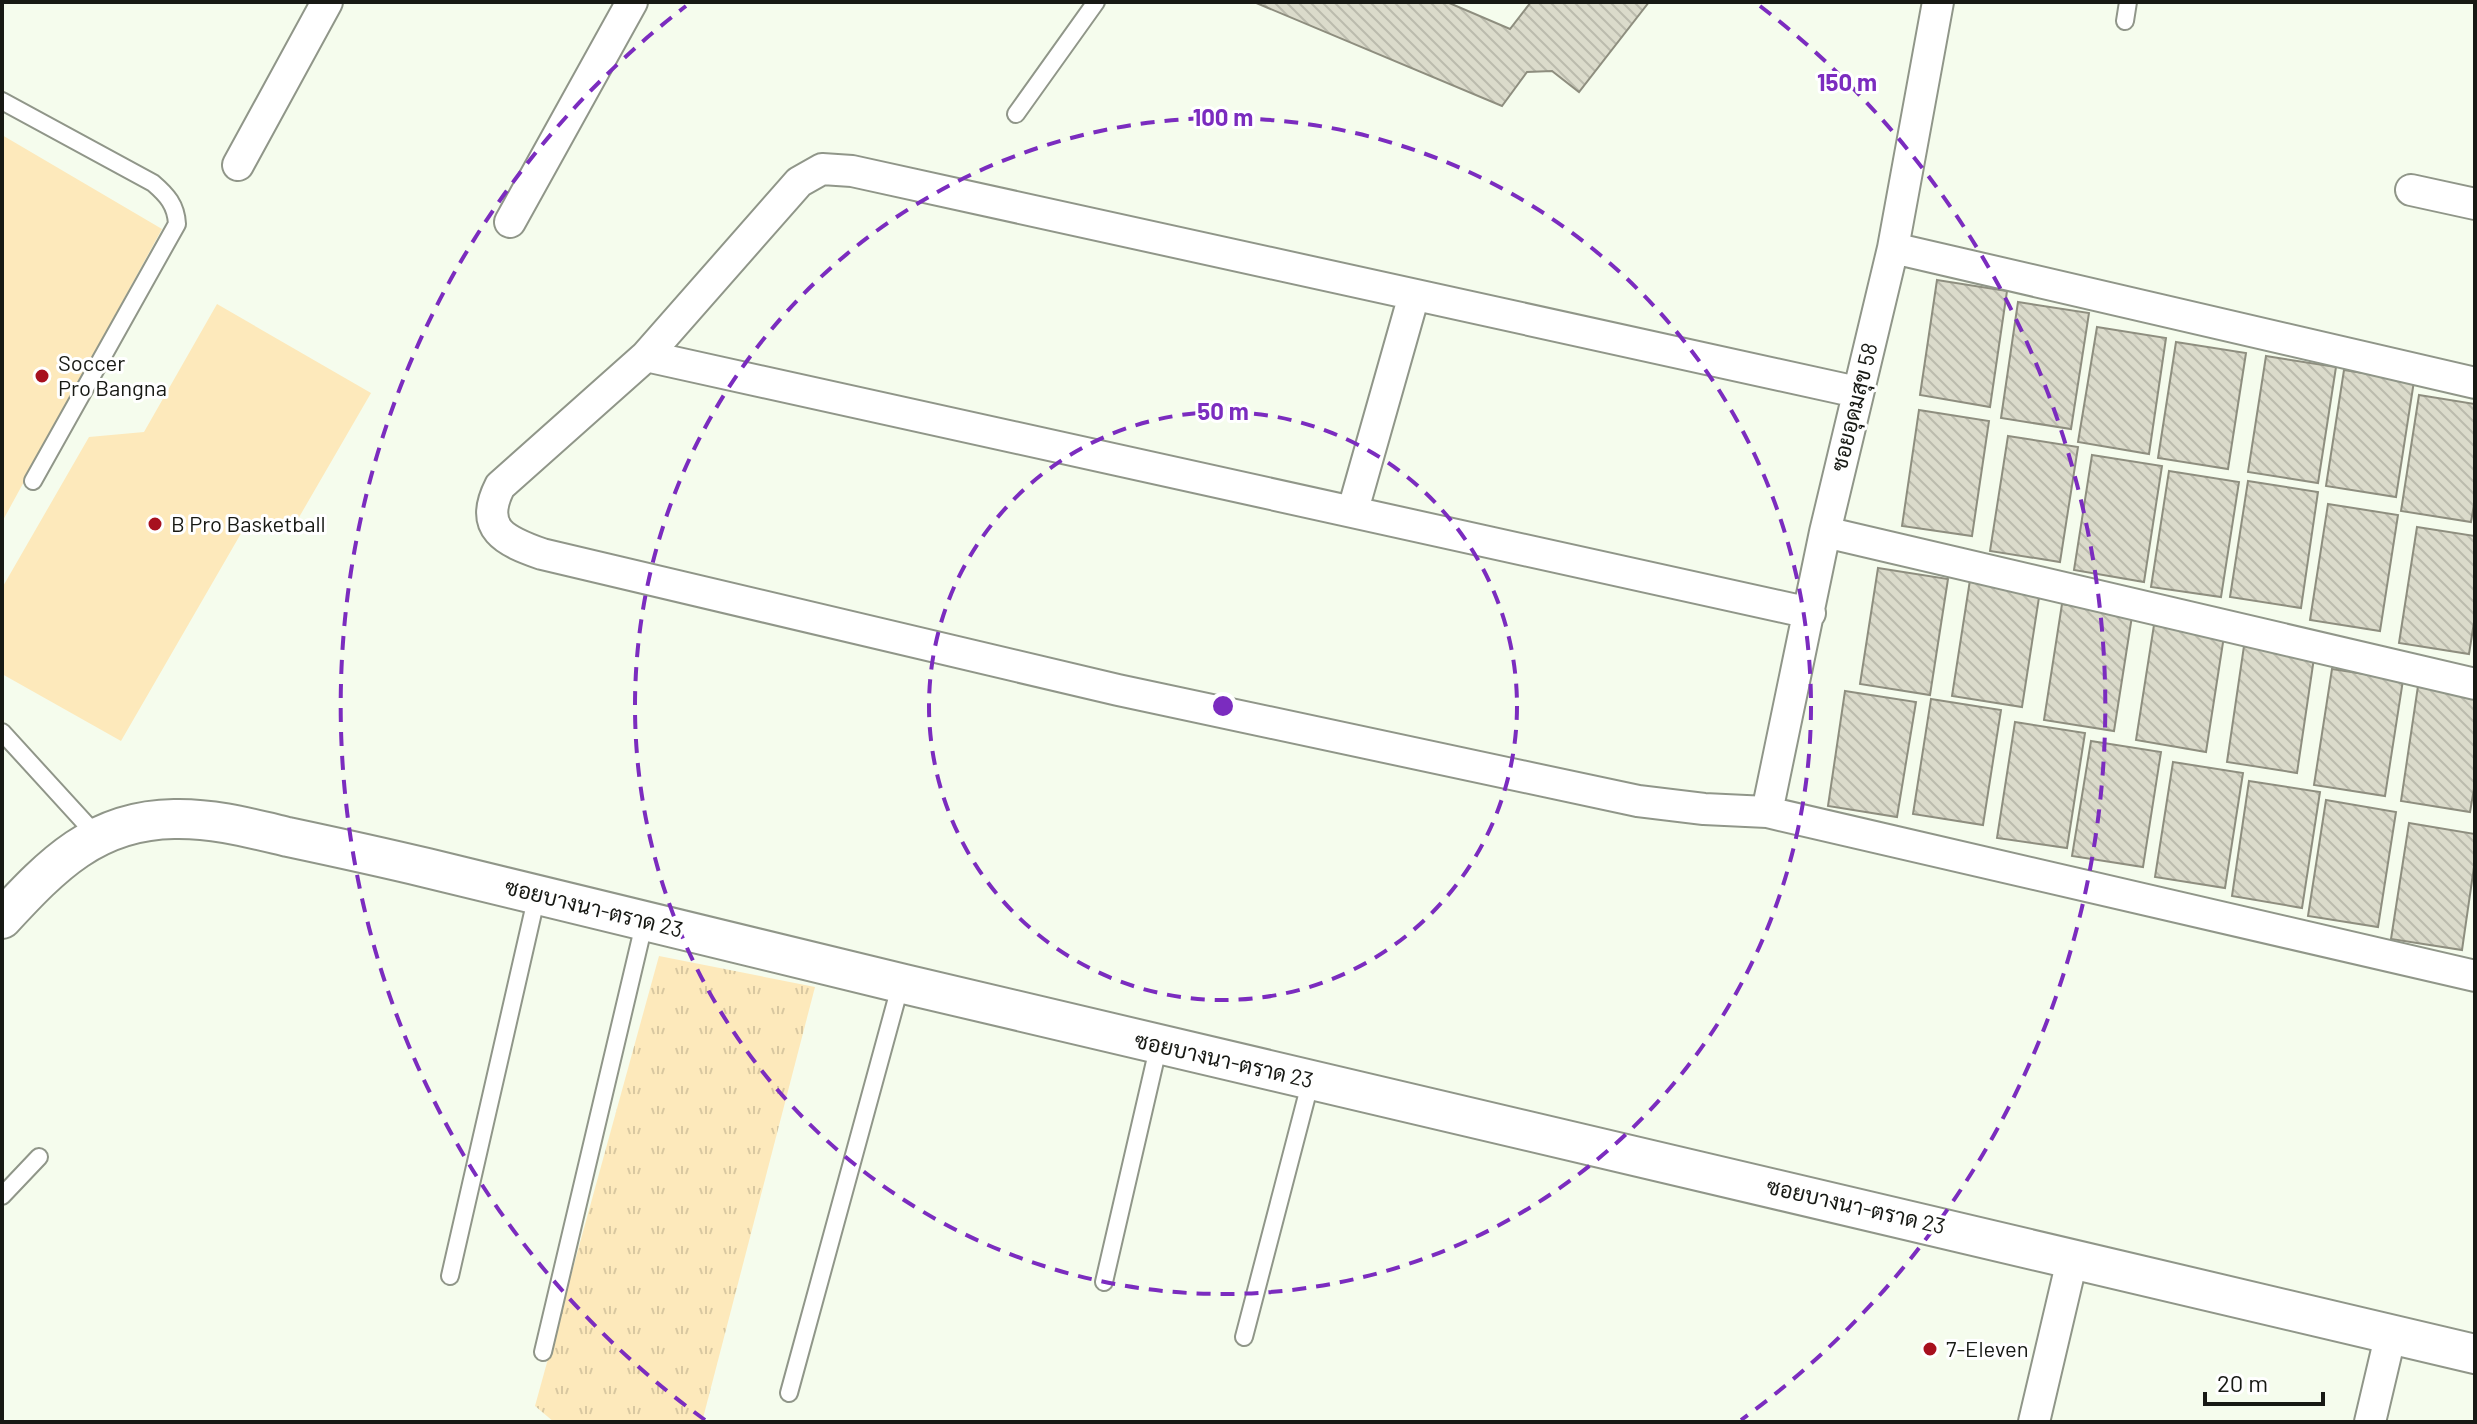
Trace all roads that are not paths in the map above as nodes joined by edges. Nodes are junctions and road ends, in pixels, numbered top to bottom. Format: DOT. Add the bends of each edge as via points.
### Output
graph roads {
  1 [pos="327,2"];
  2 [pos="632,2"];
  3 [pos="1096,2"];
  4 [pos="1938,2"];
  5 [pos="2128,2"];
  6 [pos="2125,21"];
  7 [pos="2,101"];
  8 [pos="1016,114"];
  9 [pos="238,165"];
  10 [pos="2411,190"];
  11 [pos="2475,204"];
  12 [pos="510,222"];
  13 [pos="1893,248"];
  14 [pos="1414,295"];
  15 [pos="646,356"];
  16 [pos="2475,383"];
  17 [pos="1857,392"];
  18 [pos="33,481"];
  19 [pos="1353,510"];
  20 [pos="1825,532"];
  21 [pos="1810,613"];
  22 [pos="2475,684"];
  23 [pos="2,732"];
  24 [pos="1767,812"];
  25 [pos="97,836"];
  26 [pos="537,895"];
  27 [pos="2,919"];
  28 [pos="645,920"];
  29 [pos="2475,976"];
  30 [pos="901,983"];
  31 [pos="1159,1044"];
  32 [pos="1311,1080"];
  33 [pos="39,1157"];
  34 [pos="2,1196"];
  35 [pos="2073,1256"];
  36 [pos="450,1276"];
  37 [pos="1104,1282"];
  38 [pos="2391,1333"];
  39 [pos="1244,1337"];
  40 [pos="543,1352"];
  41 [pos="2475,1354"];
  42 [pos="789,1393"];
  43 [pos="2034,1422"];
  44 [pos="2370,1422"];
  1 -- 9 [label="street"];
  2 -- 12 [label="street"];
  3 -- 8 [label="lane"];
  4 -- 13 [label="street, ซอยอุดมสุข 58"];
  5 -- 6 [label="lane"];
  7 -- 18 [label="lane" via="153,183 176,209 177,224"];
  10 -- 11 [label="street"];
  13 -- 16 [label="street"];
  13 -- 17 [label="street, ซอยอุดมสุข 58"];
  14 -- 15 [label="street" via="852,171 822,169 799,182"];
  14 -- 17 [label="street"];
  14 -- 19 [label="street"];
  15 -- 19 [label="street"];
  15 -- 24 [label="street" via="500,486 491,518 500,534 542,554 1118,690 1638,801"];
  17 -- 20 [label="street, ซอยอุดมสุข 58"];
  19 -- 21 [label="street"];
  20 -- 21 [label="street, ซอยอุดมสุข 58"];
  20 -- 22 [label="street"];
  21 -- 24 [label="street, ซอยอุดมสุข 58"];
  23 -- 25 [label="lane"];
  24 -- 29 [label="street"];
  25 -- 26 [label="street, ซอยบางนา-ตราด 23" via="169,819 214,820"];
  25 -- 27 [label="street, ซอยบางนา-ตราด 23" via="42,875"];
  26 -- 28 [label="street, ซอยบางนา-ตราด 23"];
  26 -- 36 [label="lane"];
  28 -- 30 [label="street, ซอยบางนา-ตราด 23"];
  28 -- 40 [label="lane"];
  30 -- 31 [label="street, ซอยบางนา-ตราด 23"];
  30 -- 42 [label="lane"];
  31 -- 32 [label="street, ซอยบางนา-ตราด 23"];
  31 -- 37 [label="lane"];
  32 -- 35 [label="street, ซอยบางนา-ตราด 23"];
  32 -- 39 [label="lane"];
  33 -- 34 [label="lane"];
  35 -- 38 [label="street, ซอยบางนา-ตราด 23"];
  35 -- 43 [label="street"];
  38 -- 41 [label="street, ซอยบางนา-ตราด 23"];
  38 -- 44 [label="street"];
}
